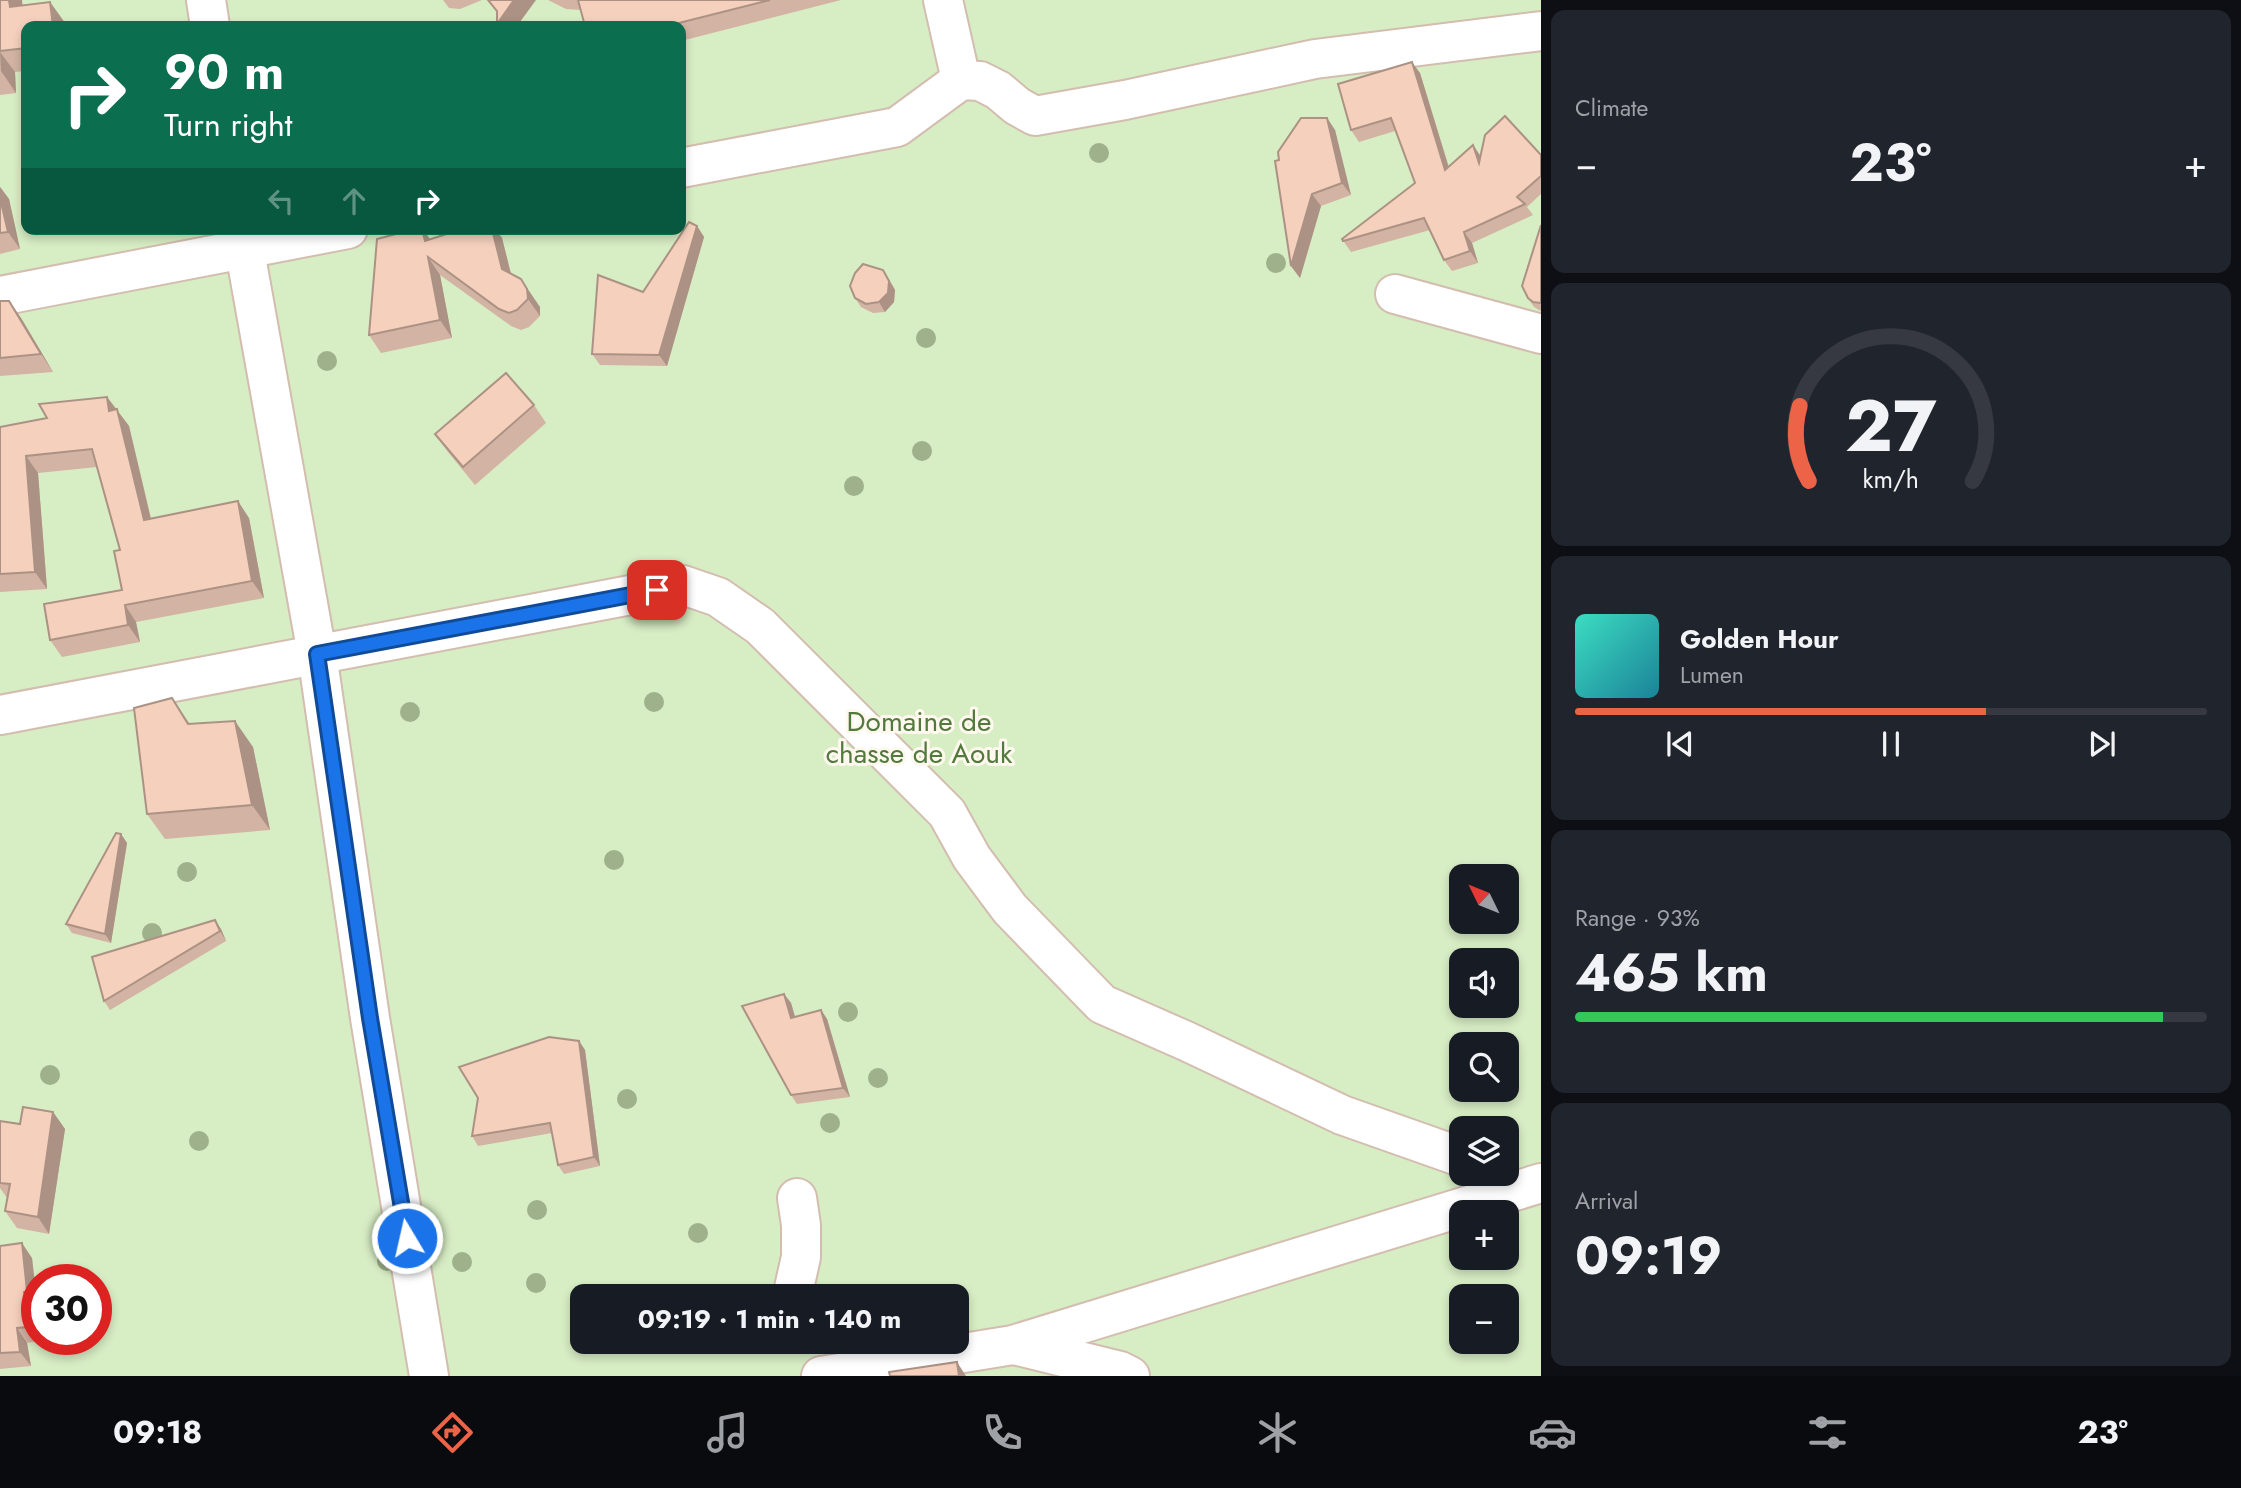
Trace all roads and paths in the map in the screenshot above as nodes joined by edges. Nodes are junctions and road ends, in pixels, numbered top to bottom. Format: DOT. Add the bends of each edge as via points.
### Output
graph roads {
  1 [pos="206,0"];
  2 [pos="943,0"];
  3 [pos="209,21"];
  4 [pos="1541,31"];
  5 [pos="961,80"];
  6 [pos="686,167"];
  7 [pos="284,235"];
  8 [pos="242,239"];
  9 [pos="1395,294"];
  10 [pos="0,296"];
  11 [pos="1541,334"];
  12 [pos="317,654"];
  13 [pos="0,715"];
  14 [pos="1449,1153"];
  15 [pos="1532,1182"];
  16 [pos="797,1198"];
  17 [pos="795,1284"];
  18 [pos="969,1332"];
  19 [pos="1013,1345"];
  20 [pos="429,1376"];
  21 [pos="821,1376"];
  22 [pos="1130,1376"];
  1 -- 3 [label="street"];
  2 -- 5 [label="street"];
  4 -- 5 [label="street" via="1315,59 1035,116 980,81"];
  5 -- 6 [label="street" via="897,127"];
  7 -- 8 [label="street"];
  8 -- 10 [label="street"];
  8 -- 12 [label="street"];
  9 -- 11 [label="street"];
  12 -- 13 [label="street"];
  12 -- 14 [label="street" via="683,584 718,597 760,626 947,813 972,858 1010,909 1102,1004 1342,1115"];
  12 -- 20 [label="street"];
  15 -- 19 [label="street"];
  16 -- 17 [label="street" via="801,1256"];
  18 -- 19 [label="street"];
  19 -- 21 [label="street"];
  19 -- 22 [label="street"];
}
